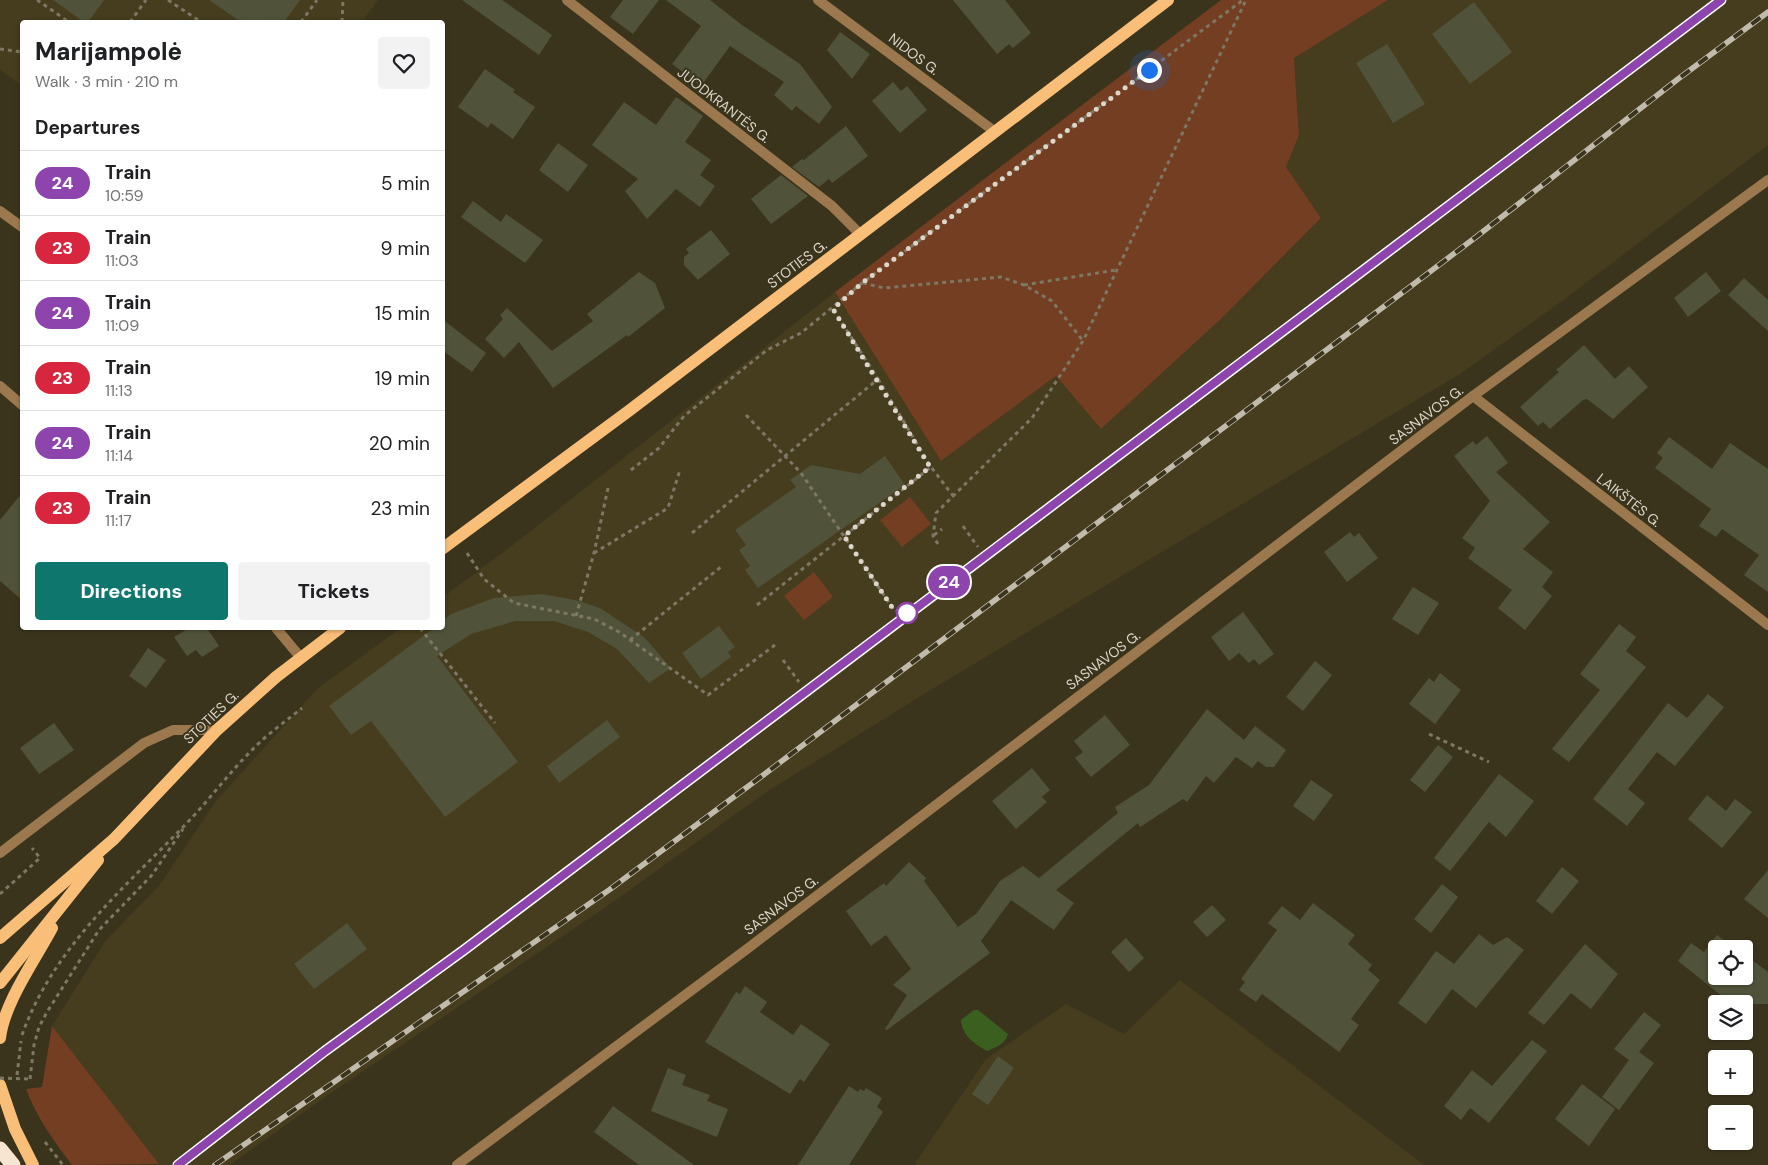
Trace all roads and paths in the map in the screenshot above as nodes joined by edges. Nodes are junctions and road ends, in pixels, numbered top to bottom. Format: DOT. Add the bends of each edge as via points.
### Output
graph roads {
  1 [pos="36,0"];
  2 [pos="146,0"];
  3 [pos="168,0"];
  4 [pos="317,0"];
  5 [pos="343,0"];
  6 [pos="567,0"];
  7 [pos="818,0"];
  8 [pos="1168,0"];
  9 [pos="1244,0"];
  10 [pos="66,20"];
  11 [pos="131,20"];
  12 [pos="198,20"];
  13 [pos="302,20"];
  14 [pos="342,20"];
  15 [pos="0,49"];
  16 [pos="20,52"];
  17 [pos="994,131"];
  18 [pos="1768,180"];
  19 [pos="0,211"];
  20 [pos="20,226"];
  21 [pos="860,235"];
  22 [pos="1117,270"];
  23 [pos="862,283"];
  24 [pos="1024,285"];
  25 [pos="833,309"];
  26 [pos="1083,341"];
  27 [pos="878,379"];
  28 [pos="0,386"];
  29 [pos="1473,396"];
  30 [pos="20,403"];
  31 [pos="746,415"];
  32 [pos="785,456"];
  33 [pos="930,467"];
  34 [pos="631,470"];
  35 [pos="680,470"];
  36 [pos="608,488"];
  37 [pos="954,497"];
  38 [pos="963,526"];
  39 [pos="942,529"];
  40 [pos="692,533"];
  41 [pos="844,536"];
  42 [pos="933,536"];
  43 [pos="447,543"];
  44 [pos="938,544"];
  45 [pos="978,547"];
  46 [pos="594,553"];
  47 [pos="722,566"];
  48 [pos="757,605"];
  49 [pos="894,610"];
  50 [pos="576,616"];
  51 [pos="1768,625"];
  52 [pos="278,630"];
  53 [pos="337,630"];
  54 [pos="422,630"];
  55 [pos="630,640"];
  56 [pos="776,645"];
  57 [pos="301,658"];
  58 [pos="783,660"];
  59 [pos="799,682"];
  60 [pos="468,688"];
  61 [pos="464,691"];
  62 [pos="302,708"];
  63 [pos="495,723"];
  64 [pos="217,730"];
  65 [pos="1429,734"];
  66 [pos="1489,762"];
  67 [pos="187,823"];
  68 [pos="114,839"];
  69 [pos="0,853"];
  70 [pos="40,858"];
  71 [pos="0,894"];
  72 [pos="70,898"];
  73 [pos="0,938"];
  74 [pos="0,983"];
  75 [pos="0,1038"];
  76 [pos="0,1078"];
  77 [pos="0,1085"];
  78 [pos="18,1088"];
  79 [pos="44,1141"];
  80 [pos="0,1149"];
  81 [pos="13,1165"];
  82 [pos="33,1165"];
  83 [pos="63,1165"];
  84 [pos="457,1165"];
  1 -- 10 [label="path"];
  2 -- 11 [label="path"];
  3 -- 12 [label="path"];
  4 -- 13 [label="path"];
  5 -- 14 [label="path"];
  6 -- 21 [label="street, JUODKRANTĖS G." via="832,206"];
  7 -- 17 [label="street, NIDOS G."];
  8 -- 17 [label="main road, STOTIES G."];
  9 -- 22 [label="path"];
  9 -- 23 [label="path"];
  15 -- 16 [label="path"];
  17 -- 21 [label="main road, STOTIES G."];
  18 -- 29 [label="street, SASNAVOS G."];
  19 -- 20 [label="street"];
  21 -- 43 [label="main road, STOTIES G."];
  22 -- 24 [label="path"];
  22 -- 26 [label="path"];
  23 -- 24 [label="path" via="884,288 1002,277"];
  23 -- 25 [label="path"];
  24 -- 26 [label="path" via="1052,301"];
  25 -- 27 [label="path"];
  25 -- 34 [label="path" via="801,333 767,350 684,416 660,448"];
  26 -- 37 [label="path" via="1032,418"];
  27 -- 32 [label="path"];
  27 -- 33 [label="path"];
  28 -- 30 [label="street"];
  29 -- 51 [label="street, LAIKŠTĖS G."];
  29 -- 84 [label="street, SASNAVOS G."];
  31 -- 32 [label="path"];
  32 -- 40 [label="path"];
  32 -- 41 [label="path" via="801,473"];
  33 -- 37 [label="path"];
  33 -- 41 [label="path"];
  35 -- 46 [label="path" via="668,508"];
  36 -- 46 [label="path"];
  37 -- 42 [label="path" via="936,513"];
  38 -- 45 [label="path"];
  39 -- 42 [label="path"];
  41 -- 48 [label="path"];
  41 -- 49 [label="path"];
  42 -- 44 [label="path"];
  43 -- 50 [label="path" via="484,580 514,603"];
  46 -- 50 [label="path"];
  47 -- 55 [label="path"];
  50 -- 55 [label="path" via="594,619"];
  52 -- 57 [label="street"];
  53 -- 57 [label="main road, STOTIES G."];
  54 -- 60 [label="path"];
  55 -- 56 [label="path" via="708,695"];
  57 -- 64 [label="main road, STOTIES G."];
  58 -- 59 [label="path"];
  60 -- 61 [label="path"];
  60 -- 63 [label="path"];
  62 -- 67 [label="path" via="252,749"];
  64 -- 68 [label="main road, STOTIES G."];
  64 -- 69 [label="street" via="173,730 144,743"];
  65 -- 66 [label="path"];
  67 -- 76 [label="path, bridge" via="152,876 99,930 47,1012 34,1045 30,1080"];
  67 -- 78 [label="path" via="86,927 46,984 21,1036"];
  68 -- 72 [label="main road, STOTIES G."];
  68 -- 73 [label="main road, STOTIES G."];
  70 -- 71 [label="path"];
  72 -- 74 [label="main road, STOTIES G."];
  72 -- 75 [label="main road" via="16,994"];
  77 -- 82 [label="main road" via="15,1129"];
  79 -- 83 [label="path"];
  80 -- 81 [label="highway"];
}
